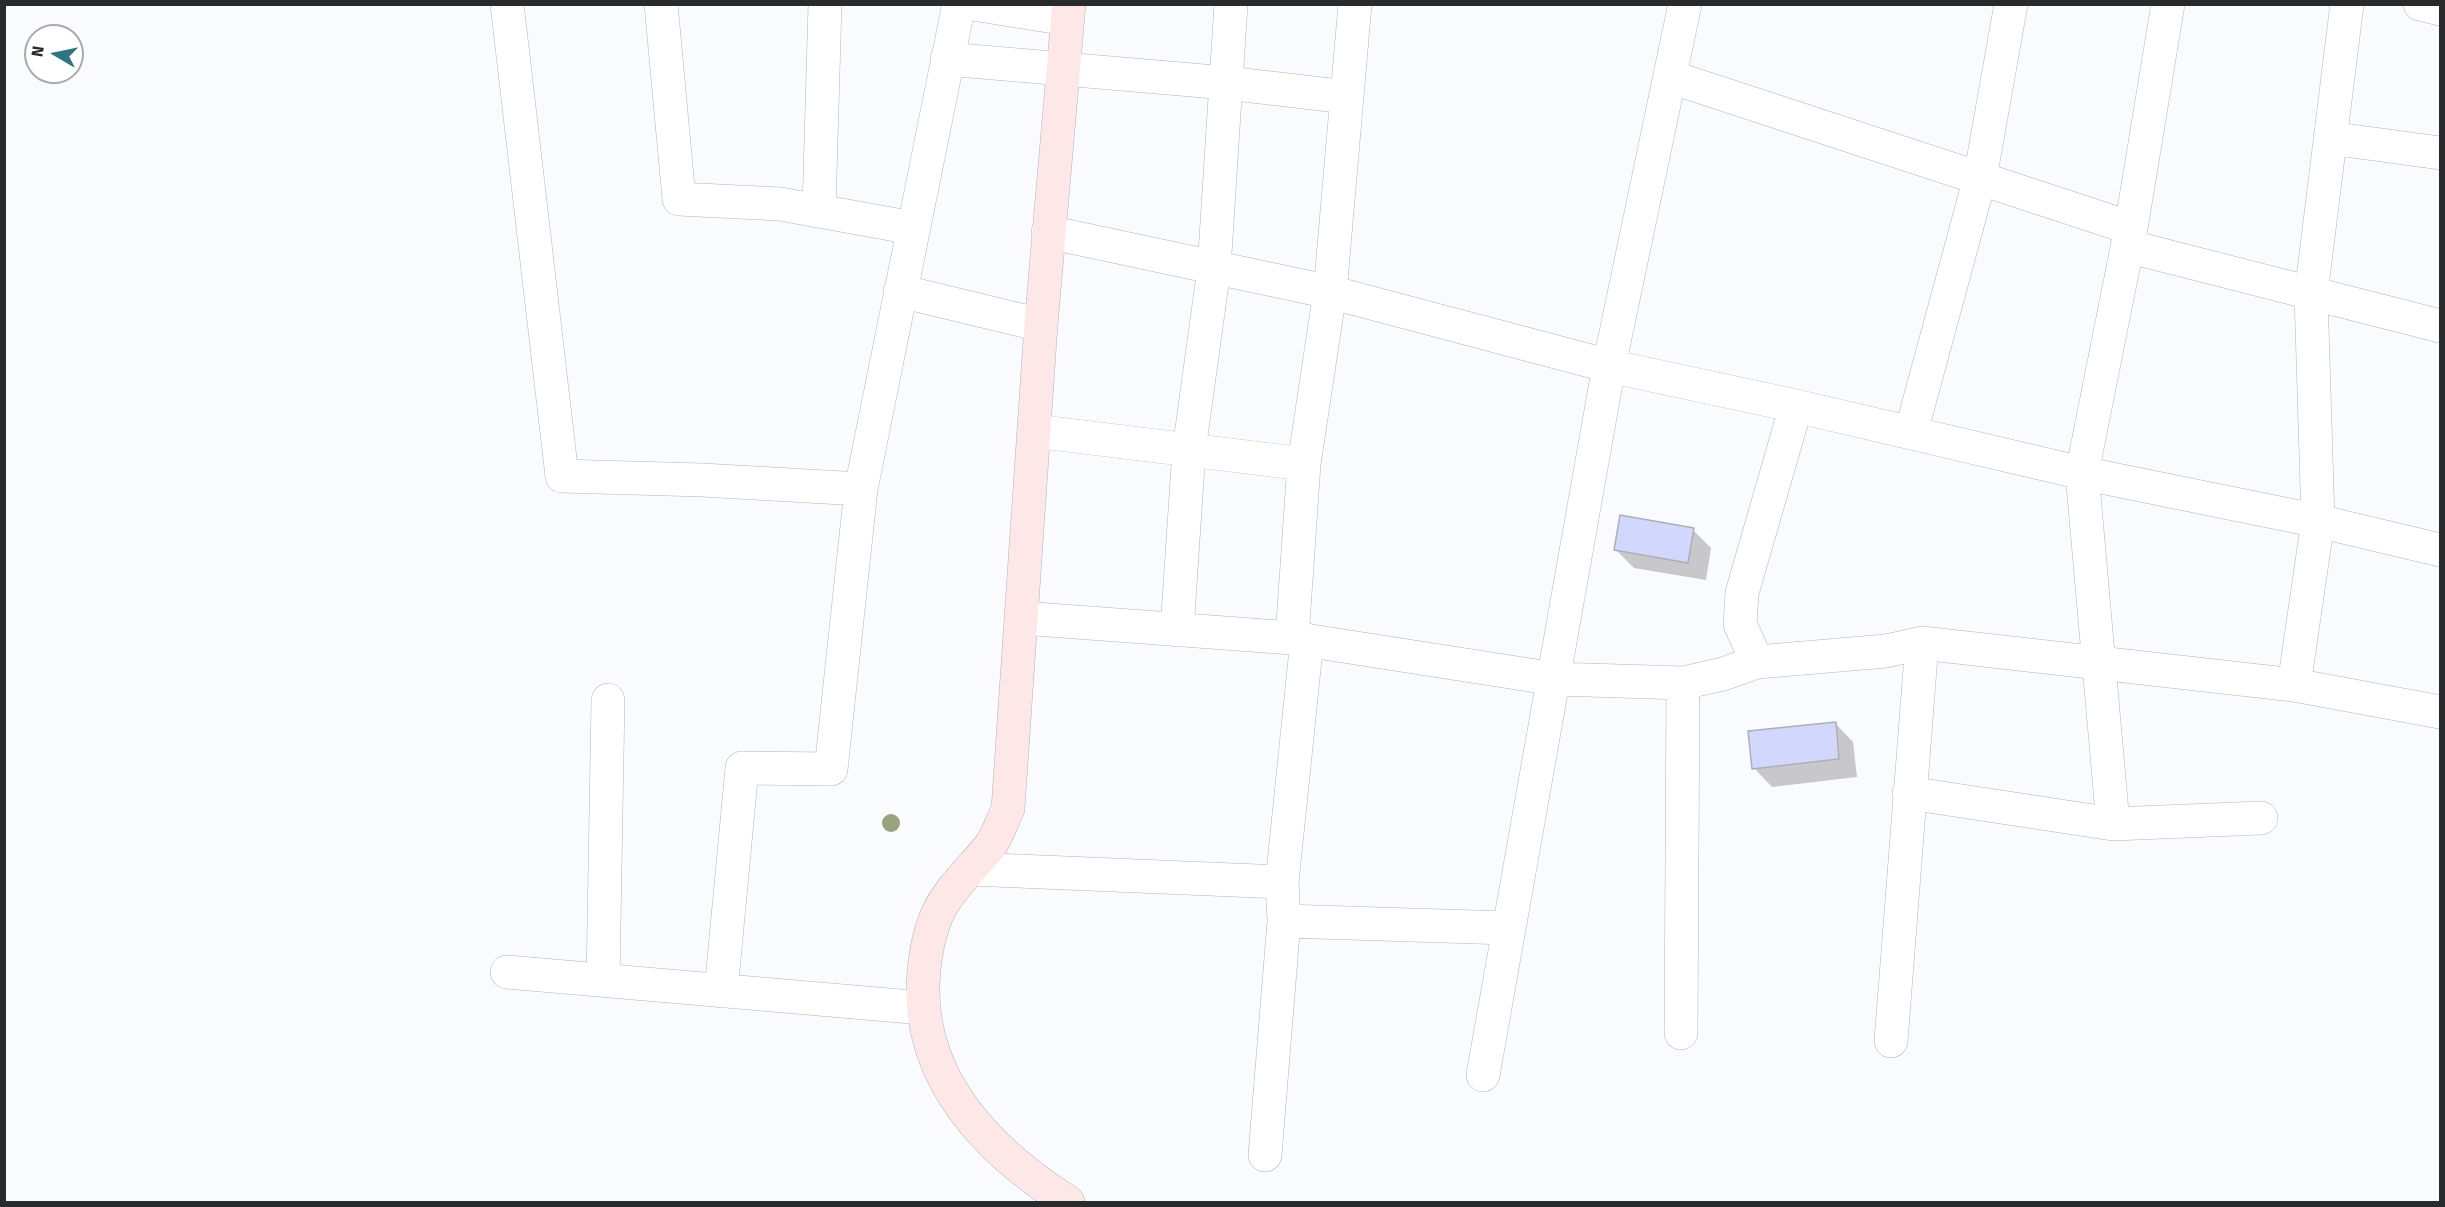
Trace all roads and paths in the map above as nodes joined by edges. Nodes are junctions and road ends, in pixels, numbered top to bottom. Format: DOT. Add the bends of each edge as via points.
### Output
graph roads {
  1 [pos="507,4"];
  2 [pos="661,4"];
  3 [pos="825,4"];
  4 [pos="959,4"];
  5 [pos="973,4"];
  6 [pos="1231,4"];
  7 [pos="1355,4"];
  8 [pos="1685,4"];
  9 [pos="2011,4"];
  10 [pos="2168,4"];
  11 [pos="2346,4"];
  12 [pos="2420,4"];
  13 [pos="2440,9"];
  14 [pos="1068,12"];
  15 [pos="947,58"];
  16 [pos="1062,70"];
  17 [pos="1671,77"];
  18 [pos="1227,83"];
  19 [pos="1347,97"];
  20 [pos="2330,138"];
  21 [pos="2440,153"];
  22 [pos="1980,178"];
  23 [pos="819,210"];
  24 [pos="913,228"];
  25 [pos="1048,232"];
  26 [pos="2129,237"];
  27 [pos="1214,269"];
  28 [pos="900,291"];
  29 [pos="1330,292"];
  30 [pos="2311,294"];
  31 [pos="1041,325"];
  32 [pos="2440,326"];
  33 [pos="1609,366"];
  34 [pos="1796,406"];
  35 [pos="1034,431"];
  36 [pos="1911,432"];
  37 [pos="1189,450"];
  38 [pos="1305,464"];
  39 [pos="2082,473"];
  40 [pos="861,489"];
  41 [pos="2318,521"];
  42 [pos="2440,550"];
  43 [pos="1022,618"];
  44 [pos="1177,630"];
  45 [pos="1300,639"];
  46 [pos="1922,643"];
  47 [pos="1757,662"];
  48 [pos="2100,664"];
  49 [pos="1554,679"];
  50 [pos="1683,683"];
  51 [pos="2294,685"];
  52 [pos="608,700"];
  53 [pos="2440,712"];
  54 [pos="1909,793"];
  55 [pos="2261,818"];
  56 [pos="2113,824"];
  57 [pos="970,869"];
  58 [pos="1282,882"];
  59 [pos="1284,921"];
  60 [pos="1508,928"];
  61 [pos="507,972"];
  62 [pos="603,980"];
  63 [pos="721,991"];
  64 [pos="923,1008"];
  65 [pos="1681,1033"];
  66 [pos="1892,1041"];
  67 [pos="1484,1075"];
  68 [pos="1265,1155"];
  69 [pos="1068,1203"];
  1 -- 40 [label="street" via="562,476"];
  2 -- 23 [label="street" via="679,199"];
  3 -- 23 [label="street"];
  4 -- 15 [label="street"];
  5 -- 14 [label="street"];
  6 -- 18 [label="street"];
  7 -- 19 [label="street"];
  8 -- 17 [label="street"];
  9 -- 22 [label="street"];
  10 -- 26 [label="street"];
  11 -- 20 [label="street"];
  12 -- 13 [label="street"];
  14 -- 16 [label="street"];
  15 -- 16 [label="street"];
  15 -- 24 [label="street"];
  16 -- 18 [label="street"];
  16 -- 25 [label="street"];
  17 -- 22 [label="street"];
  17 -- 33 [label="street"];
  18 -- 19 [label="street"];
  18 -- 27 [label="street"];
  19 -- 29 [label="street"];
  20 -- 21 [label="street"];
  20 -- 30 [label="street"];
  22 -- 26 [label="street"];
  22 -- 36 [label="street"];
  23 -- 24 [label="street"];
  24 -- 28 [label="street"];
  25 -- 27 [label="street"];
  25 -- 31 [label="street"];
  26 -- 30 [label="street"];
  26 -- 39 [label="street"];
  27 -- 29 [label="street"];
  27 -- 37 [label="street"];
  28 -- 31 [label="street"];
  28 -- 40 [label="street"];
  29 -- 33 [label="street"];
  29 -- 38 [label="street"];
  30 -- 32 [label="street"];
  30 -- 41 [label="street"];
  31 -- 35 [label="street"];
  33 -- 34 [label="street"];
  33 -- 49 [label="street"];
  34 -- 36 [label="street"];
  34 -- 47 [label="street" via="1742,593 1740,624"];
  35 -- 37 [label="street"];
  35 -- 43 [label="street"];
  36 -- 39 [label="street"];
  37 -- 38 [label="street"];
  37 -- 44 [label="street"];
  38 -- 45 [label="street"];
  39 -- 41 [label="street"];
  39 -- 48 [label="street"];
  40 -- 63 [label="street" via="831,769 742,768"];
  41 -- 42 [label="street"];
  41 -- 51 [label="street"];
  43 -- 44 [label="street"];
  43 -- 57 [label="street" via="1008,809 991,844"];
  44 -- 45 [label="street"];
  45 -- 49 [label="street"];
  45 -- 58 [label="street"];
  46 -- 47 [label="street" via="1886,651"];
  46 -- 48 [label="street"];
  46 -- 54 [label="street"];
  47 -- 50 [label="street"];
  48 -- 51 [label="street"];
  48 -- 56 [label="street"];
  49 -- 50 [label="street"];
  49 -- 60 [label="street"];
  50 -- 65 [label="street"];
  51 -- 53 [label="street"];
  52 -- 62 [label="street"];
  54 -- 56 [label="street"];
  54 -- 66 [label="street"];
  55 -- 56 [label="street"];
  57 -- 58 [label="street"];
  57 -- 64 [label="street" via="938,914 924,958"];
  58 -- 59 [label="street"];
  59 -- 60 [label="street"];
  59 -- 68 [label="street"];
  60 -- 67 [label="street"];
  61 -- 62 [label="street"];
  62 -- 63 [label="street"];
  63 -- 64 [label="street"];
  64 -- 69 [label="street" via="933,1054 953,1095 985,1137"];
}
